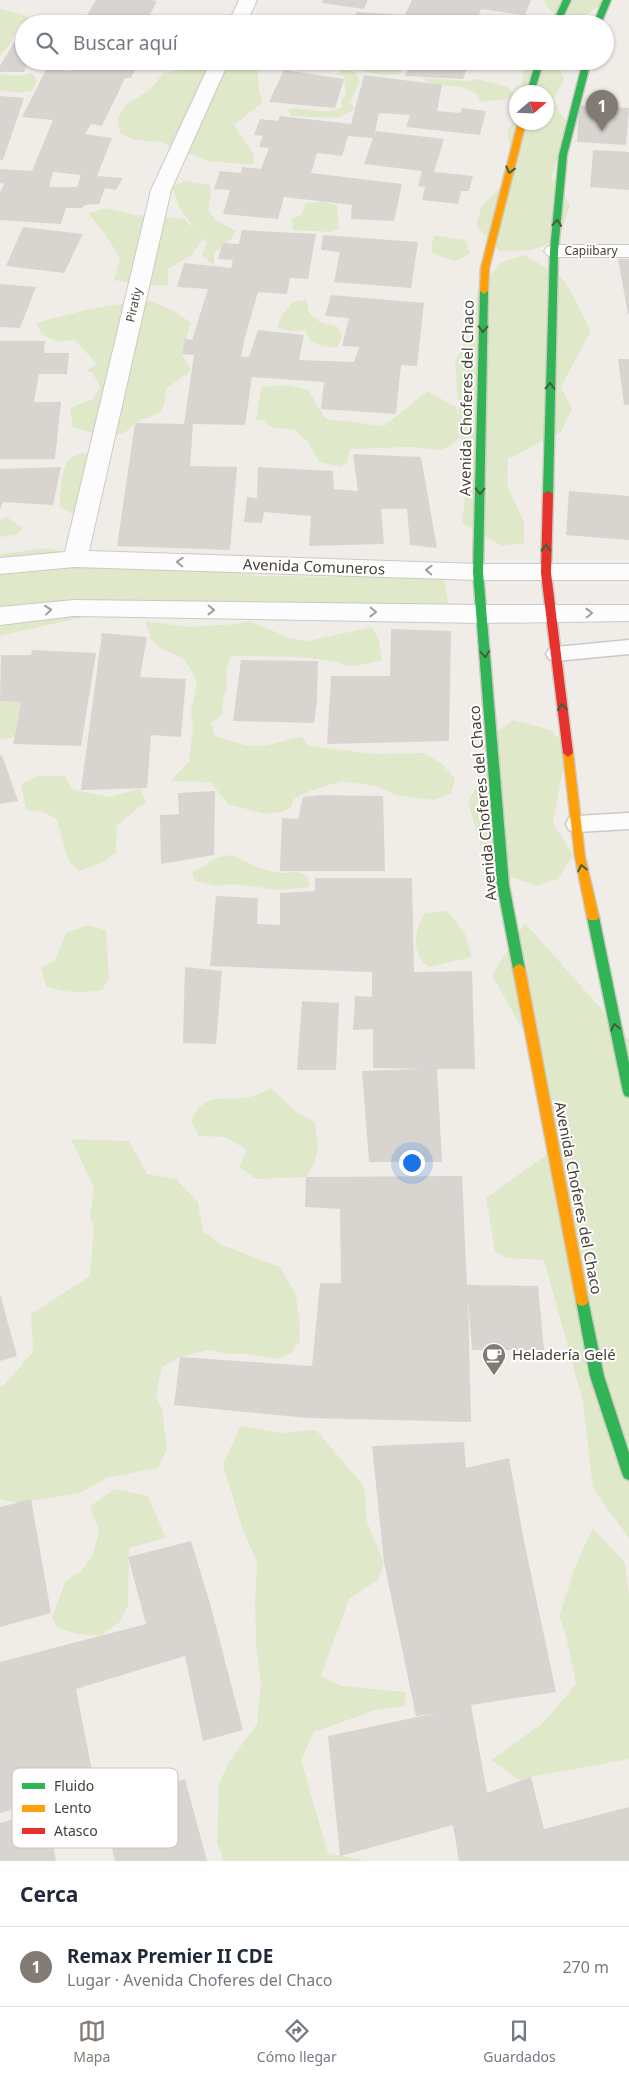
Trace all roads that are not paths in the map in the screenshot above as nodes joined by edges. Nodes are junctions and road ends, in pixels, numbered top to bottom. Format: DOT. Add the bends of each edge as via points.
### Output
graph roads {
  1 [pos="248,0"];
  2 [pos="567,0"];
  3 [pos="607,0"];
  4 [pos="241,15"];
  5 [pos="560,15"];
  6 [pos="601,15"];
  7 [pos="216,70"];
  8 [pos="537,70"];
  9 [pos="585,70"];
  10 [pos="532,85"];
  11 [pos="520,130"];
  12 [pos="629,251"];
  13 [pos="554,252"];
  14 [pos="75,559"];
  15 [pos="0,566"];
  16 [pos="478,572"];
  17 [pos="629,572"];
  18 [pos="546,573"];
  19 [pos="629,613"];
  20 [pos="482,614"];
  21 [pos="550,614"];
  22 [pos="0,616"];
  23 [pos="629,647"];
  24 [pos="556,654"];
  25 [pos="629,821"];
  26 [pos="576,824"];
  27 [pos="629,1092"];
  28 [pos="629,1473"];
  1 -- 4 [label="street"];
  2 -- 5 [label="street"];
  3 -- 6 [label="street"];
  7 -- 14 [label="street, Piratiy" via="162,190"];
  8 -- 10 [label="street"];
  13 -- 9 [label="street, one-way" via="563,155"];
  11 -- 16 [label="street, Avenida Choferes del Chaco, one-way" via="484,268"];
  12 -- 13 [label="street, Capiibary"];
  18 -- 13 [label="street, one-way"];
  14 -- 15 [label="street, Avenida Comuneros"];
  16 -- 14 [label="street, Avenida Comuneros, one-way"];
  16 -- 18 [label="street, Avenida Comuneros"];
  16 -- 20 [label="street, Avenida Choferes del Chaco"];
  17 -- 18 [label="street, Avenida Comuneros"];
  18 -- 21 [label="street"];
  21 -- 19 [label="street, one-way"];
  20 -- 21 [label="street"];
  22 -- 20 [label="street, one-way" via="74,608"];
  20 -- 28 [label="street, Avenida Choferes del Chaco, one-way" via="503,885 597,1376"];
  21 -- 24 [label="street"];
  23 -- 24 [label="lane"];
  26 -- 24 [label="street, one-way"];
  25 -- 26 [label="lane"];
  27 -- 26 [label="street, one-way"];
}
